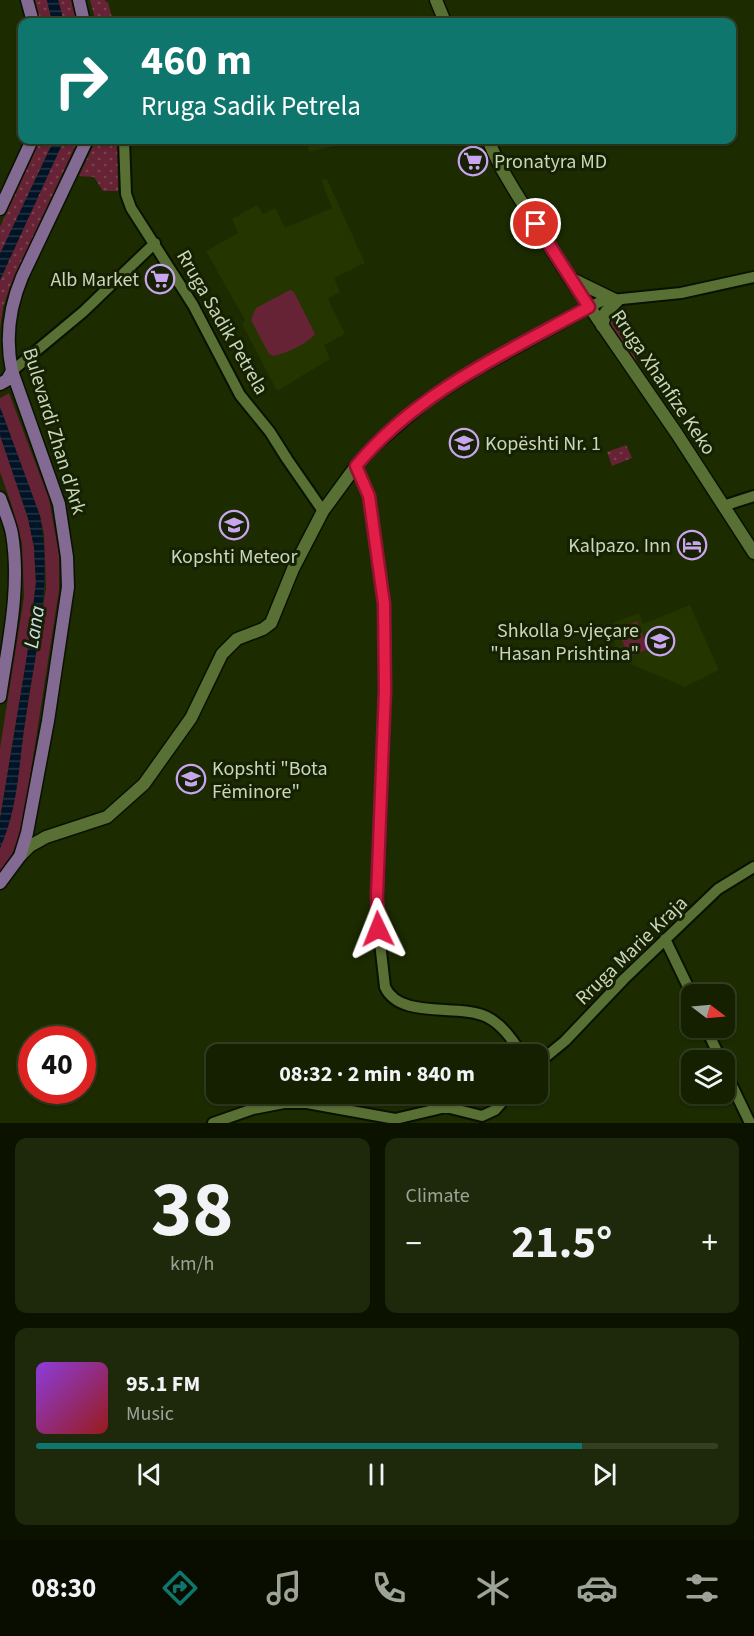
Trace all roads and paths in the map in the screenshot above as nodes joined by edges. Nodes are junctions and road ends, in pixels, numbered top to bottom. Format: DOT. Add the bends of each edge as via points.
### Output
graph roads {
  1 [pos="27,0"];
  2 [pos="79,0"];
  3 [pos="436,0"];
  4 [pos="32,18"];
  5 [pos="83,18"];
  6 [pos="443,18"];
  7 [pos="30,144"];
  8 [pos="85,144"];
  9 [pos="124,144"];
  10 [pos="490,144"];
  11 [pos="0,209"];
  12 [pos="155,243"];
  13 [pos="569,277"];
  14 [pos="754,277"];
  15 [pos="617,301"];
  16 [pos="589,307"];
  17 [pos="602,326"];
  18 [pos="4,377"];
  19 [pos="356,466"];
  20 [pos="754,496"];
  21 [pos="0,498"];
  22 [pos="723,506"];
  23 [pos="323,511"];
  24 [pos="754,553"];
  25 [pos="0,697"];
  26 [pos="30,817"];
  27 [pos="46,837"];
  28 [pos="20,856"];
  29 [pos="754,867"];
  30 [pos="0,883"];
  31 [pos="665,939"];
  32 [pos="687,984"];
  33 [pos="514,1044"];
  34 [pos="548,1055"];
  35 [pos="735,1092"];
  36 [pos="281,1104"];
  37 [pos="309,1104"];
  38 [pos="500,1104"];
  39 [pos="213,1123"];
  40 [pos="750,1123"];
  1 -- 4 [label="main road"];
  2 -- 5 [label="main road"];
  3 -- 6 [label="main road"];
  7 -- 11 [label="main road"];
  8 -- 18 [label="main road, Bulevardi Zhan d'Ark" via="16,293"];
  9 -- 12 [label="street, Rruga Sadik Petrela" via="127,198"];
  10 -- 13 [label="main road, Rruga Xhanfize Keko"];
  12 -- 18 [label="street" via="83,312"];
  12 -- 23 [label="street, Rruga Sadik Petrela" via="199,315 240,395"];
  13 -- 15 [label="main road"];
  13 -- 16 [label="main road, Rruga Xhanfize Keko"];
  14 -- 15 [label="street" via="694,291"];
  15 -- 16 [label="street"];
  15 -- 17 [label="main road" via="606,312"];
  16 -- 17 [label="main road, Rruga Xhanfize Keko"];
  16 -- 19 [label="main road" via="426,400"];
  17 -- 22 [label="main road, Rruga Xhanfize Keko"];
  18 -- 26 [label="main road, Bulevardi Zhan d'Ark" via="59,504 67,557 68,587"];
  19 -- 23 [label="main road"];
  19 -- 33 [label="street" via="369,496 384,604 377,916 385,987 391,998 405,1004 487,1017"];
  20 -- 22 [label="street"];
  21 -- 25 [label="main road" via="11,532 15,584"];
  22 -- 24 [label="main road, Rruga Xhanfize Keko"];
  23 -- 27 [label="main road" via="271,622 237,639 222,654 191,718 144,784 107,816"];
  26 -- 27 [label="main road" via="39,835"];
  26 -- 28 [label="main road, Bulevardi Zhan d'Ark"];
  27 -- 28 [label="main road"];
  28 -- 30 [label="main road, Bulevardi Zhan d'Ark"];
  29 -- 31 [label="street, Rruga Marie Kraja" via="722,886"];
  31 -- 32 [label="street"];
  31 -- 34 [label="street, Rruga Marie Kraja"];
  35 -- 40 [label="street"];
  36 -- 39 [label="street"];
  37 -- 38 [label="street" via="401,1120 446,1107 486,1116"];
}
